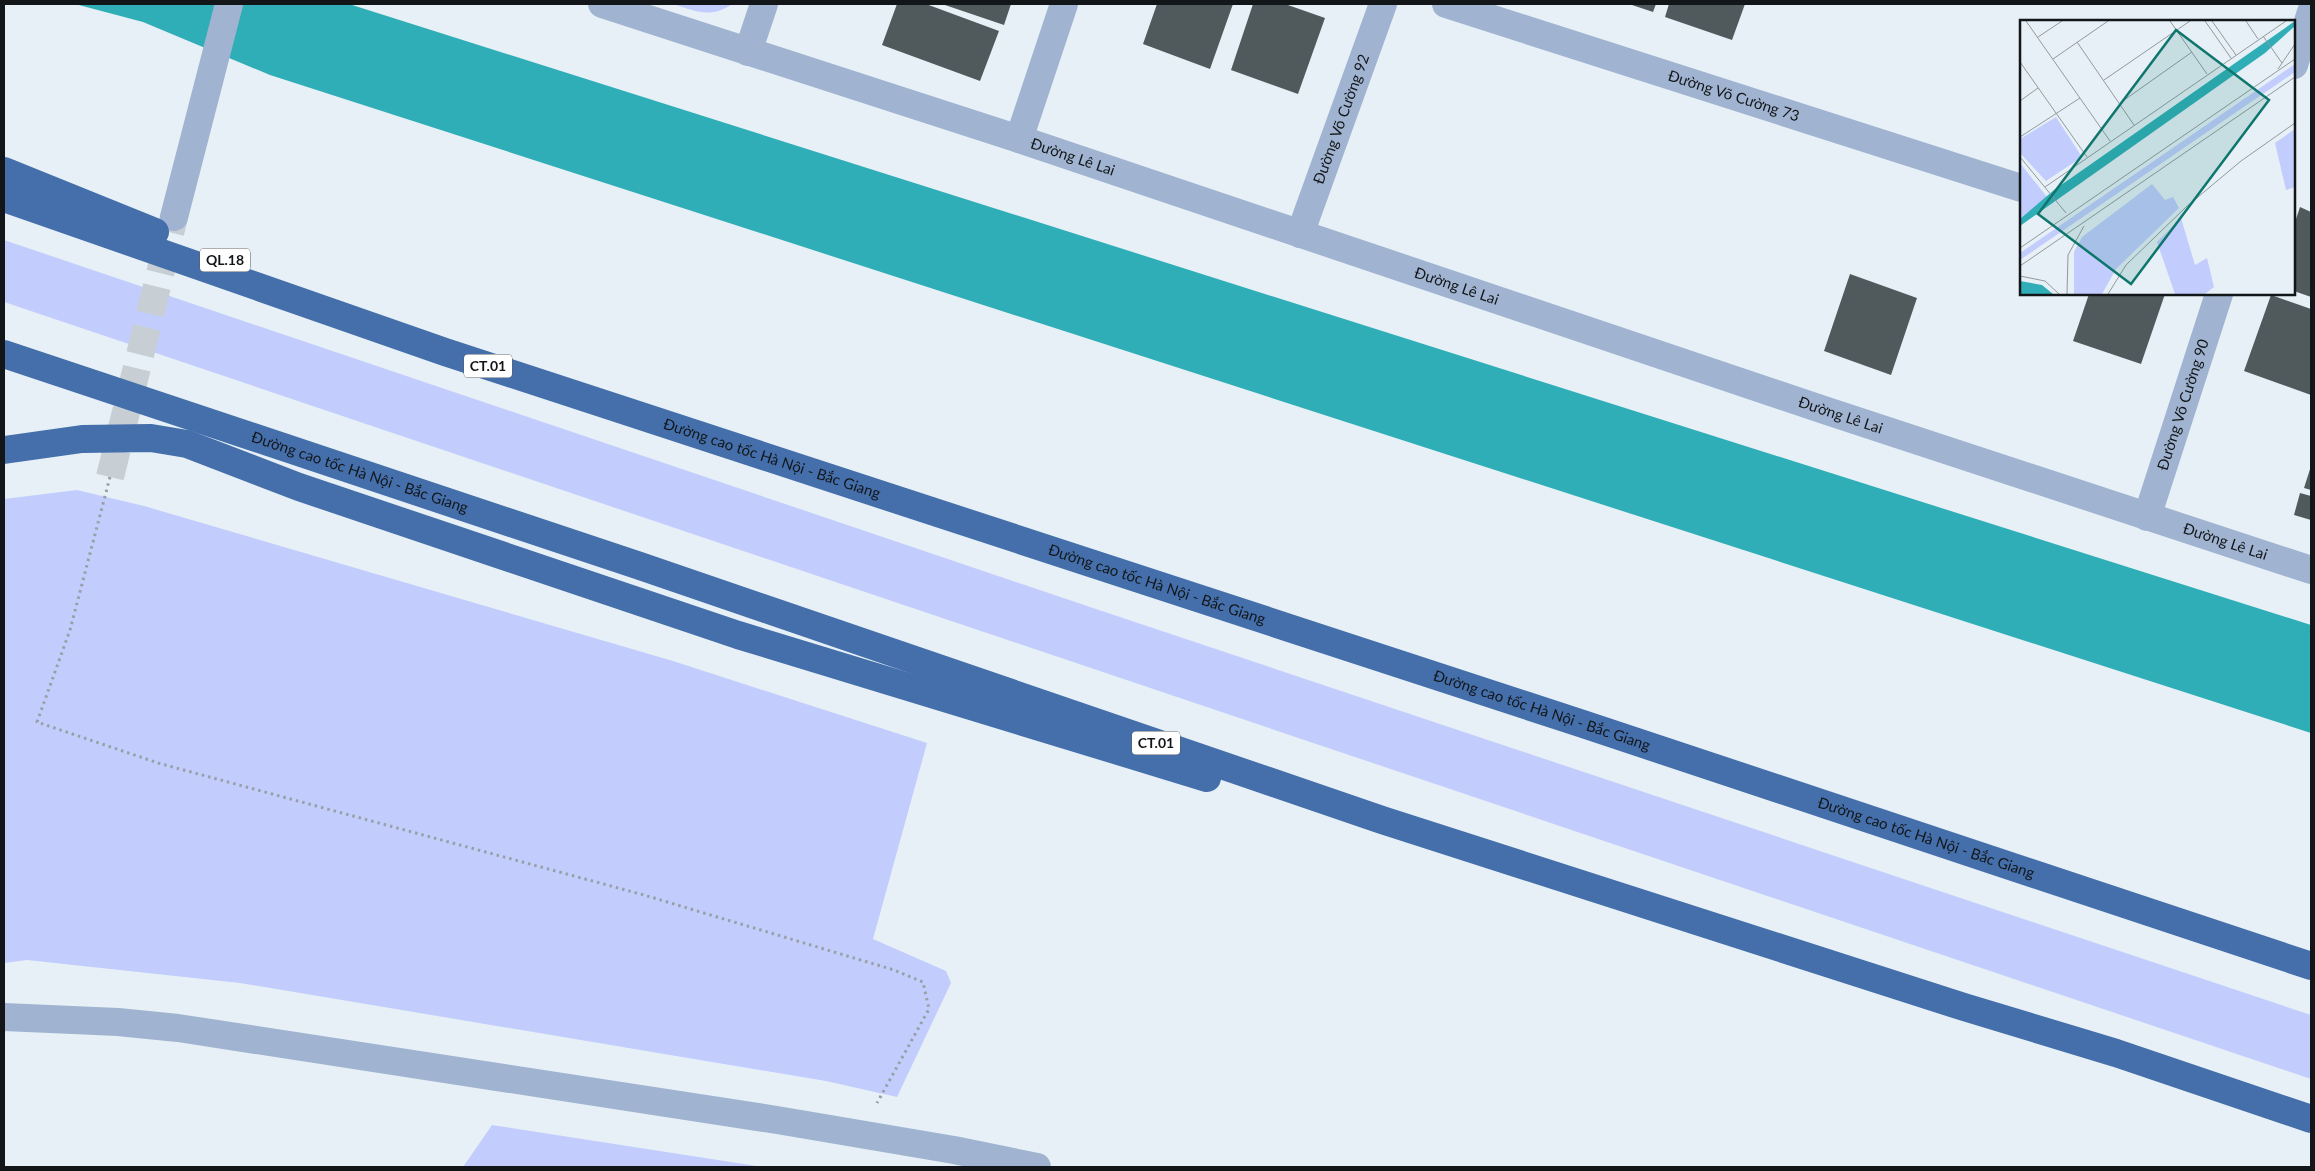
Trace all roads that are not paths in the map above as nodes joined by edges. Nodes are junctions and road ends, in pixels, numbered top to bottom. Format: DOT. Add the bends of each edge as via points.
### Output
graph roads {
  1 [pos="229,4"];
  2 [pos="602,4"];
  3 [pos="764,4"];
  4 [pos="1064,4"];
  5 [pos="1383,4"];
  6 [pos="1446,4"];
  7 [pos="2311,12"];
  8 [pos="748,52"];
  9 [pos="2295,62"];
  10 [pos="1019,139"];
  11 [pos="4,171"];
  12 [pos="2020,188"];
  13 [pos="4,198"];
  14 [pos="174,217"];
  15 [pos="1300,234"];
  16 [pos="2219,295"];
  17 [pos="445,352"];
  18 [pos="4,354"];
  19 [pos="4,450"];
  20 [pos="2147,517"];
  21 [pos="2311,570"];
  22 [pos="1382,820"];
  23 [pos="2311,966"];
  24 [pos="4,1018"];
  25 [pos="2311,1119"];
  26 [pos="1037,1167"];
  1 -- 14 [label="street"];
  2 -- 8 [label="street, Đường Lê Lai"];
  3 -- 8 [label="street"];
  4 -- 10 [label="street"];
  5 -- 15 [label="street, Đường Võ Cường 92"];
  6 -- 12 [label="street, Đường Võ Cường 73"];
  7 -- 9 [label="street"];
  8 -- 10 [label="street, Đường Lê Lai"];
  10 -- 15 [label="street, Đường Lê Lai"];
  11 -- 17 [label="highway, QL.18"];
  13 -- 17 [label="highway, Đường cao tốc Hà Nội - Bắc Giang / CT.01"];
  15 -- 20 [label="street, Đường Lê Lai"];
  16 -- 20 [label="street, Đường Võ Cường 90"];
  17 -- 23 [label="highway, Đường cao tốc Hà Nội - Bắc Giang / CT.01"];
  18 -- 22 [label="highway, Đường cao tốc Hà Nội - Bắc Giang / CT.01" via="659,572"];
  19 -- 22 [label="highway" via="82,439 151,438 187,444 299,487 738,635 1194,775"];
  20 -- 21 [label="street, Đường Lê Lai"];
  22 -- 25 [label="highway, Đường cao tốc Hà Nội - Bắc Giang / CT.01" via="2116,1053"];
  24 -- 26 [label="street" via="118,1022 178,1028 777,1120"];
}
